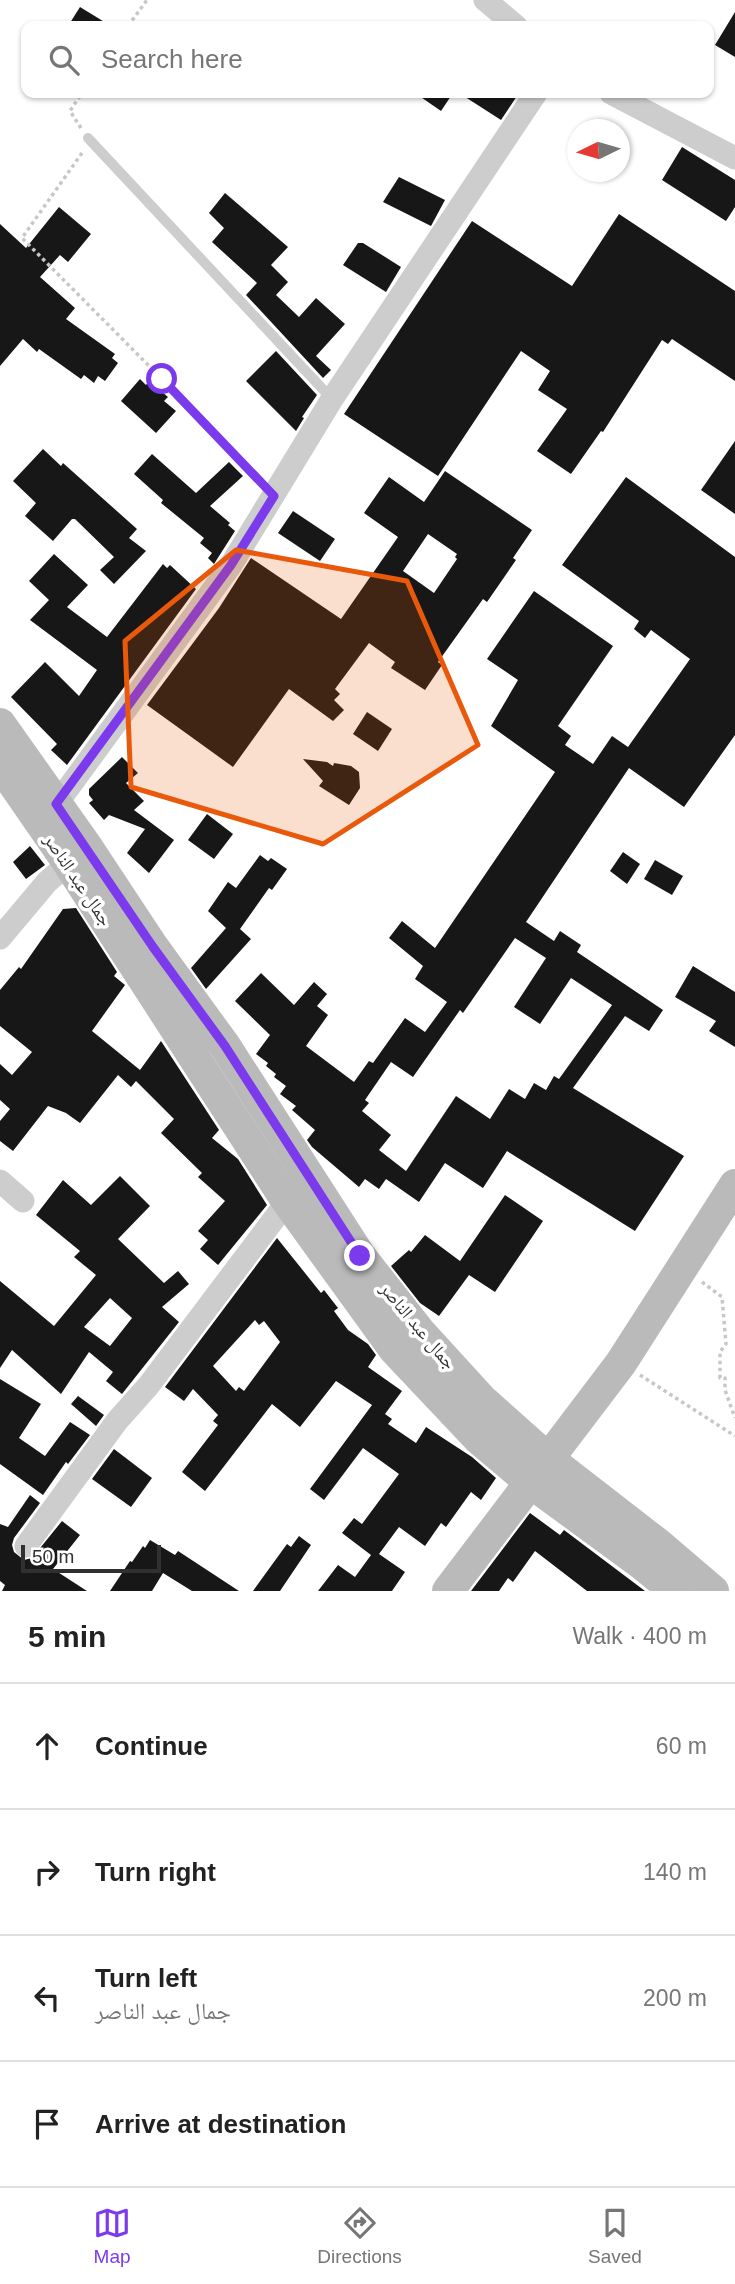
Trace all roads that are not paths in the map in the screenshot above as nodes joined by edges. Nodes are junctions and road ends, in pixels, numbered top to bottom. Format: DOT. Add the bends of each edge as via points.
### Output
graph roads {
  1 [pos="485,0"];
  2 [pos="510,21"];
  3 [pos="533,98"];
  4 [pos="621,98"];
  5 [pos="88,138"];
  6 [pos="735,158"];
  7 [pos="331,399"];
  8 [pos="0,724"];
  9 [pos="0,764"];
  10 [pos="56,804"];
  11 [pos="78,856"];
  12 [pos="0,938"];
  13 [pos="309,1175"];
  14 [pos="0,1181"];
  15 [pos="735,1185"];
  16 [pos="23,1201"];
  17 [pos="287,1201"];
  18 [pos="539,1470"];
  19 [pos="26,1546"];
  20 [pos="448,1591"];
  21 [pos="675,1591"];
  22 [pos="713,1591"];
  1 -- 2 [label="street"];
  3 -- 7 [label="street"];
  4 -- 6 [label="street"];
  5 -- 7 [label="lane"];
  7 -- 10 [label="street" via="231,565"];
  8 -- 10 [label="main road, جمال عبد الناصر"];
  9 -- 11 [label="main road, جمال عبد الناصر"];
  10 -- 11 [label="main road, جمال عبد الناصر"];
  11 -- 12 [label="street" via="47,881"];
  11 -- 13 [label="main road, جمال عبد الناصر" via="153,947 225,1046"];
  11 -- 17 [label="main road, جمال عبد الناصر"];
  13 -- 17 [label="street"];
  13 -- 18 [label="main road, جمال عبد الناصر" via="360,1256"];
  14 -- 16 [label="street"];
  15 -- 18 [label="main road" via="621,1363"];
  17 -- 18 [label="main road, جمال عبد الناصر" via="394,1349 479,1439"];
  17 -- 19 [label="street"];
  18 -- 20 [label="main road"];
  18 -- 21 [label="main road, جمال عبد الناصر"];
  18 -- 22 [label="main road, جمال عبد الناصر" via="658,1544"];
}
